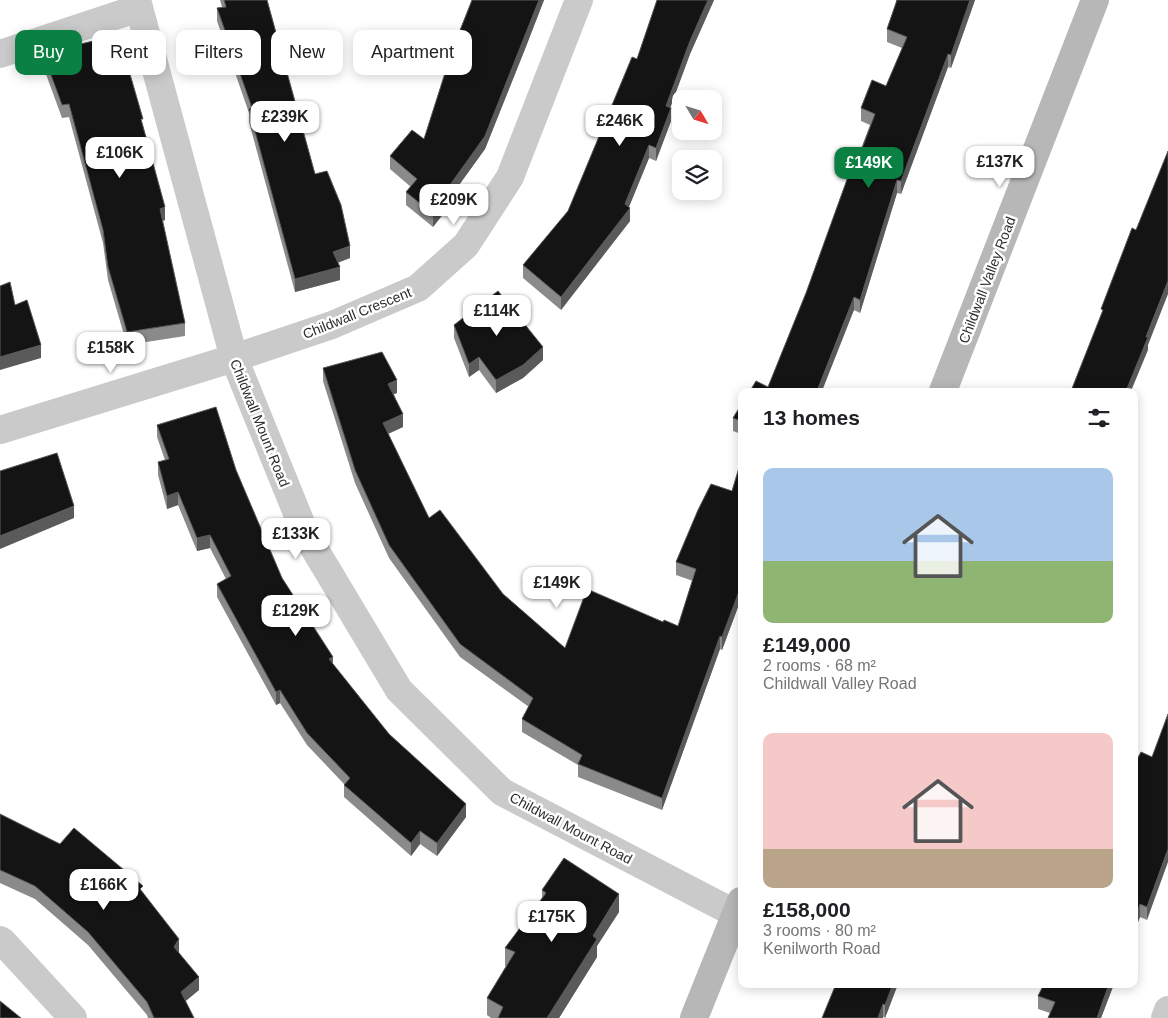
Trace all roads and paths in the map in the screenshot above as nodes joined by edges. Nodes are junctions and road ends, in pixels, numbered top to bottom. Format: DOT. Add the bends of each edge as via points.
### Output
graph roads {
  1 [pos="579,0"];
  2 [pos="1095,0"];
  3 [pos="138,4"];
  4 [pos="0,54"];
  5 [pos="234,358"];
  6 [pos="944,388"];
  7 [pos="0,430"];
  8 [pos="738,907"];
  9 [pos="738,909"];
  10 [pos="0,940"];
  11 [pos="1168,1010"];
  12 [pos="73,1018"];
  13 [pos="694,1018"];
  14 [pos="1165,1018"];
  1 -- 5 [label="street, Childwall Crescent" via="510,177 466,245 418,288 332,325"];
  2 -- 6 [label="main road, Childwall Valley Road"];
  3 -- 4 [label="street"];
  3 -- 5 [label="street, Childwall Mount Road"];
  5 -- 7 [label="street, Childwall Crescent"];
  5 -- 8 [label="street, Childwall Mount Road" via="305,533 399,690 502,792"];
  9 -- 13 [label="main road"];
  10 -- 12 [label="street"];
  11 -- 14 [label="street"];
}
